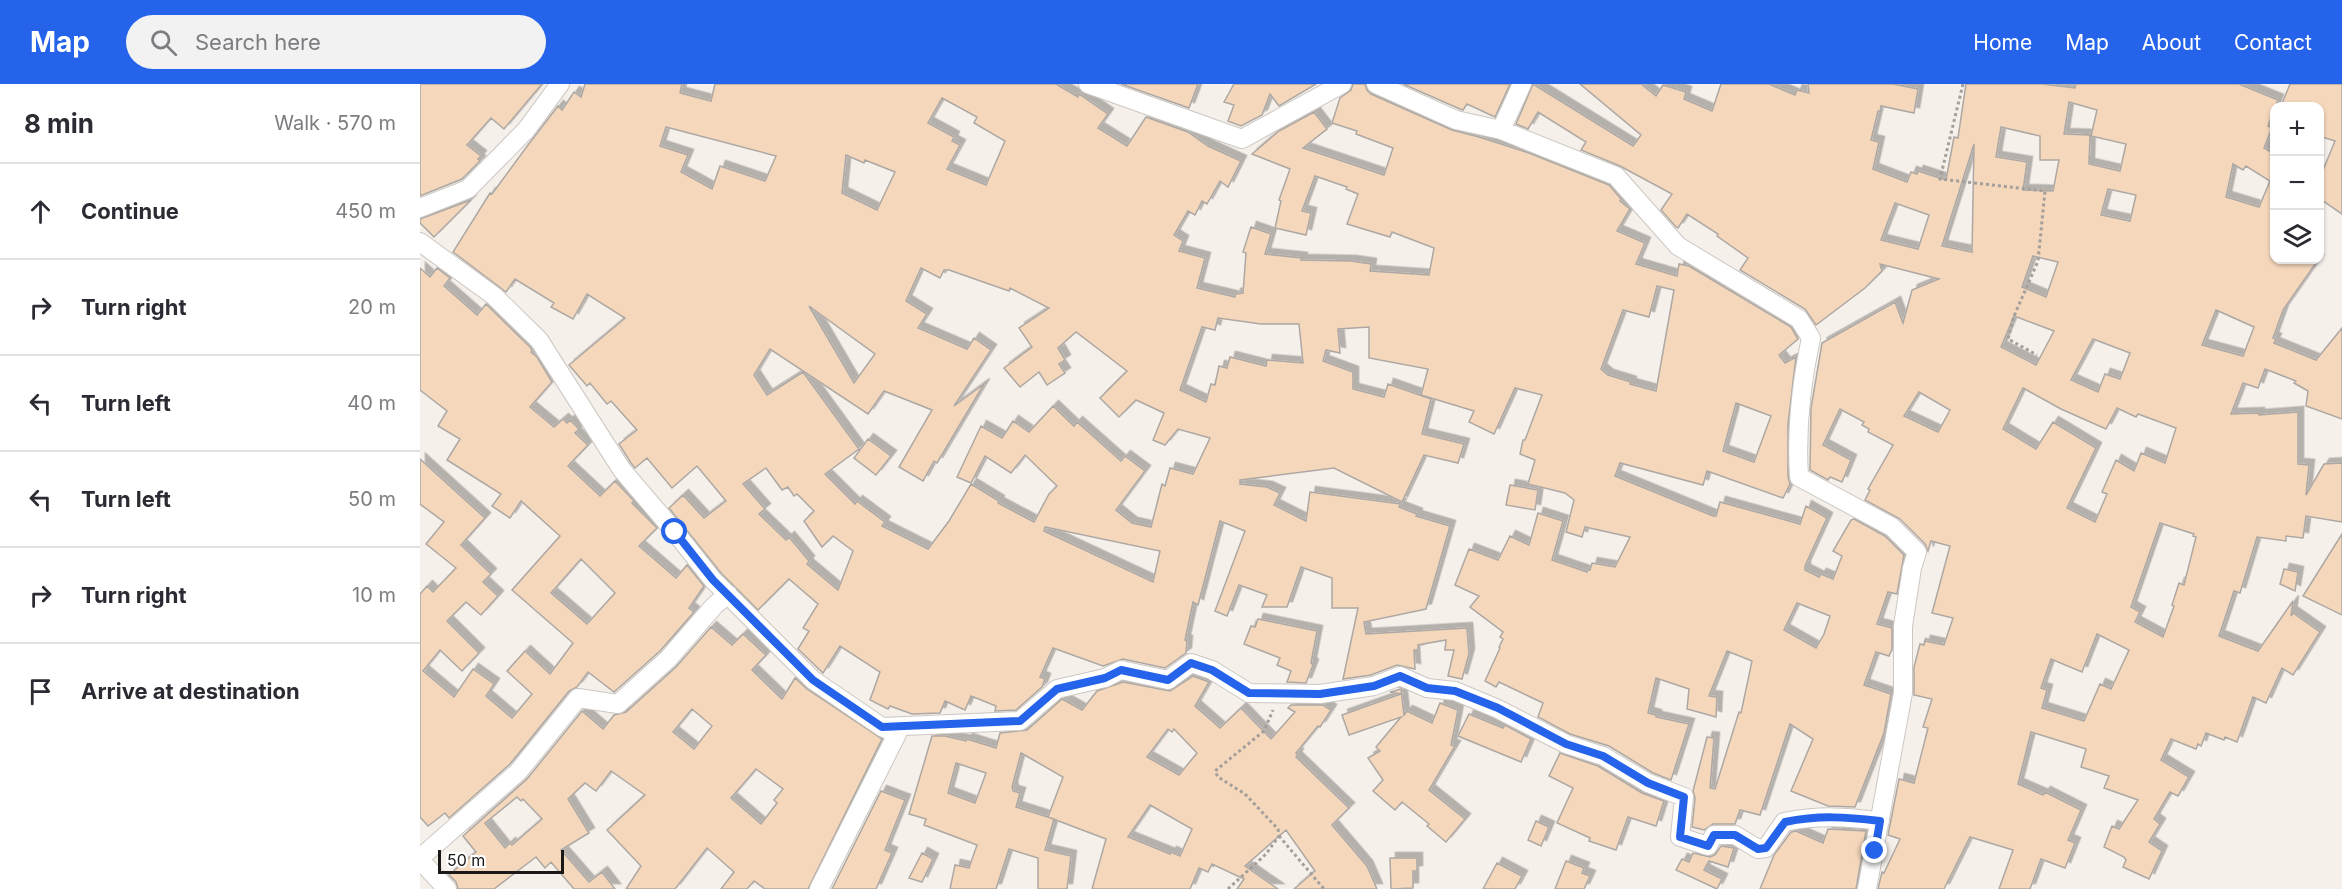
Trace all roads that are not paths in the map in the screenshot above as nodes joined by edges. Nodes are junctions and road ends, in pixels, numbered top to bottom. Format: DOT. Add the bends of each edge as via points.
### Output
graph roads {
  1 [pos="560,84"];
  2 [pos="1088,84"];
  3 [pos="1342,84"];
  4 [pos="1376,84"];
  5 [pos="1522,84"];
  6 [pos="1501,130"];
  7 [pos="420,208"];
  8 [pos="420,242"];
  9 [pos="728,594"];
  10 [pos="882,727"];
  11 [pos="1880,821"];
  12 [pos="420,859"];
  13 [pos="447,889"];
  14 [pos="819,889"];
  15 [pos="1867,889"];
  1 -- 7 [label="street" via="526,130 468,189"];
  2 -- 3 [label="street" via="1242,139"];
  4 -- 6 [label="street" via="1456,120"];
  5 -- 6 [label="street"];
  6 -- 11 [label="street" via="1617,176 1678,246 1799,319 1811,338 1798,423 1799,477 1893,527 1917,552 1903,626 1902,693"];
  8 -- 9 [label="street" via="494,296 539,340 622,470"];
  9 -- 10 [label="street" via="813,680"];
  9 -- 12 [label="street" via="668,659 618,704 578,698 518,772"];
  10 -- 11 [label="street" via="1020,721 1057,689 1105,678 1121,670 1168,680 1191,663 1212,670 1249,693 1331,692 1374,686 1400,676 1427,688 1455,691 1498,708 1566,744 1603,756 1648,783 1684,797 1680,837 1708,846 1714,835 1735,835 1758,849 1766,848 1785,822 1811,816"];
  10 -- 14 [label="street" via="897,734"];
  11 -- 15 [label="street"];
  12 -- 13 [label="street"];
}
